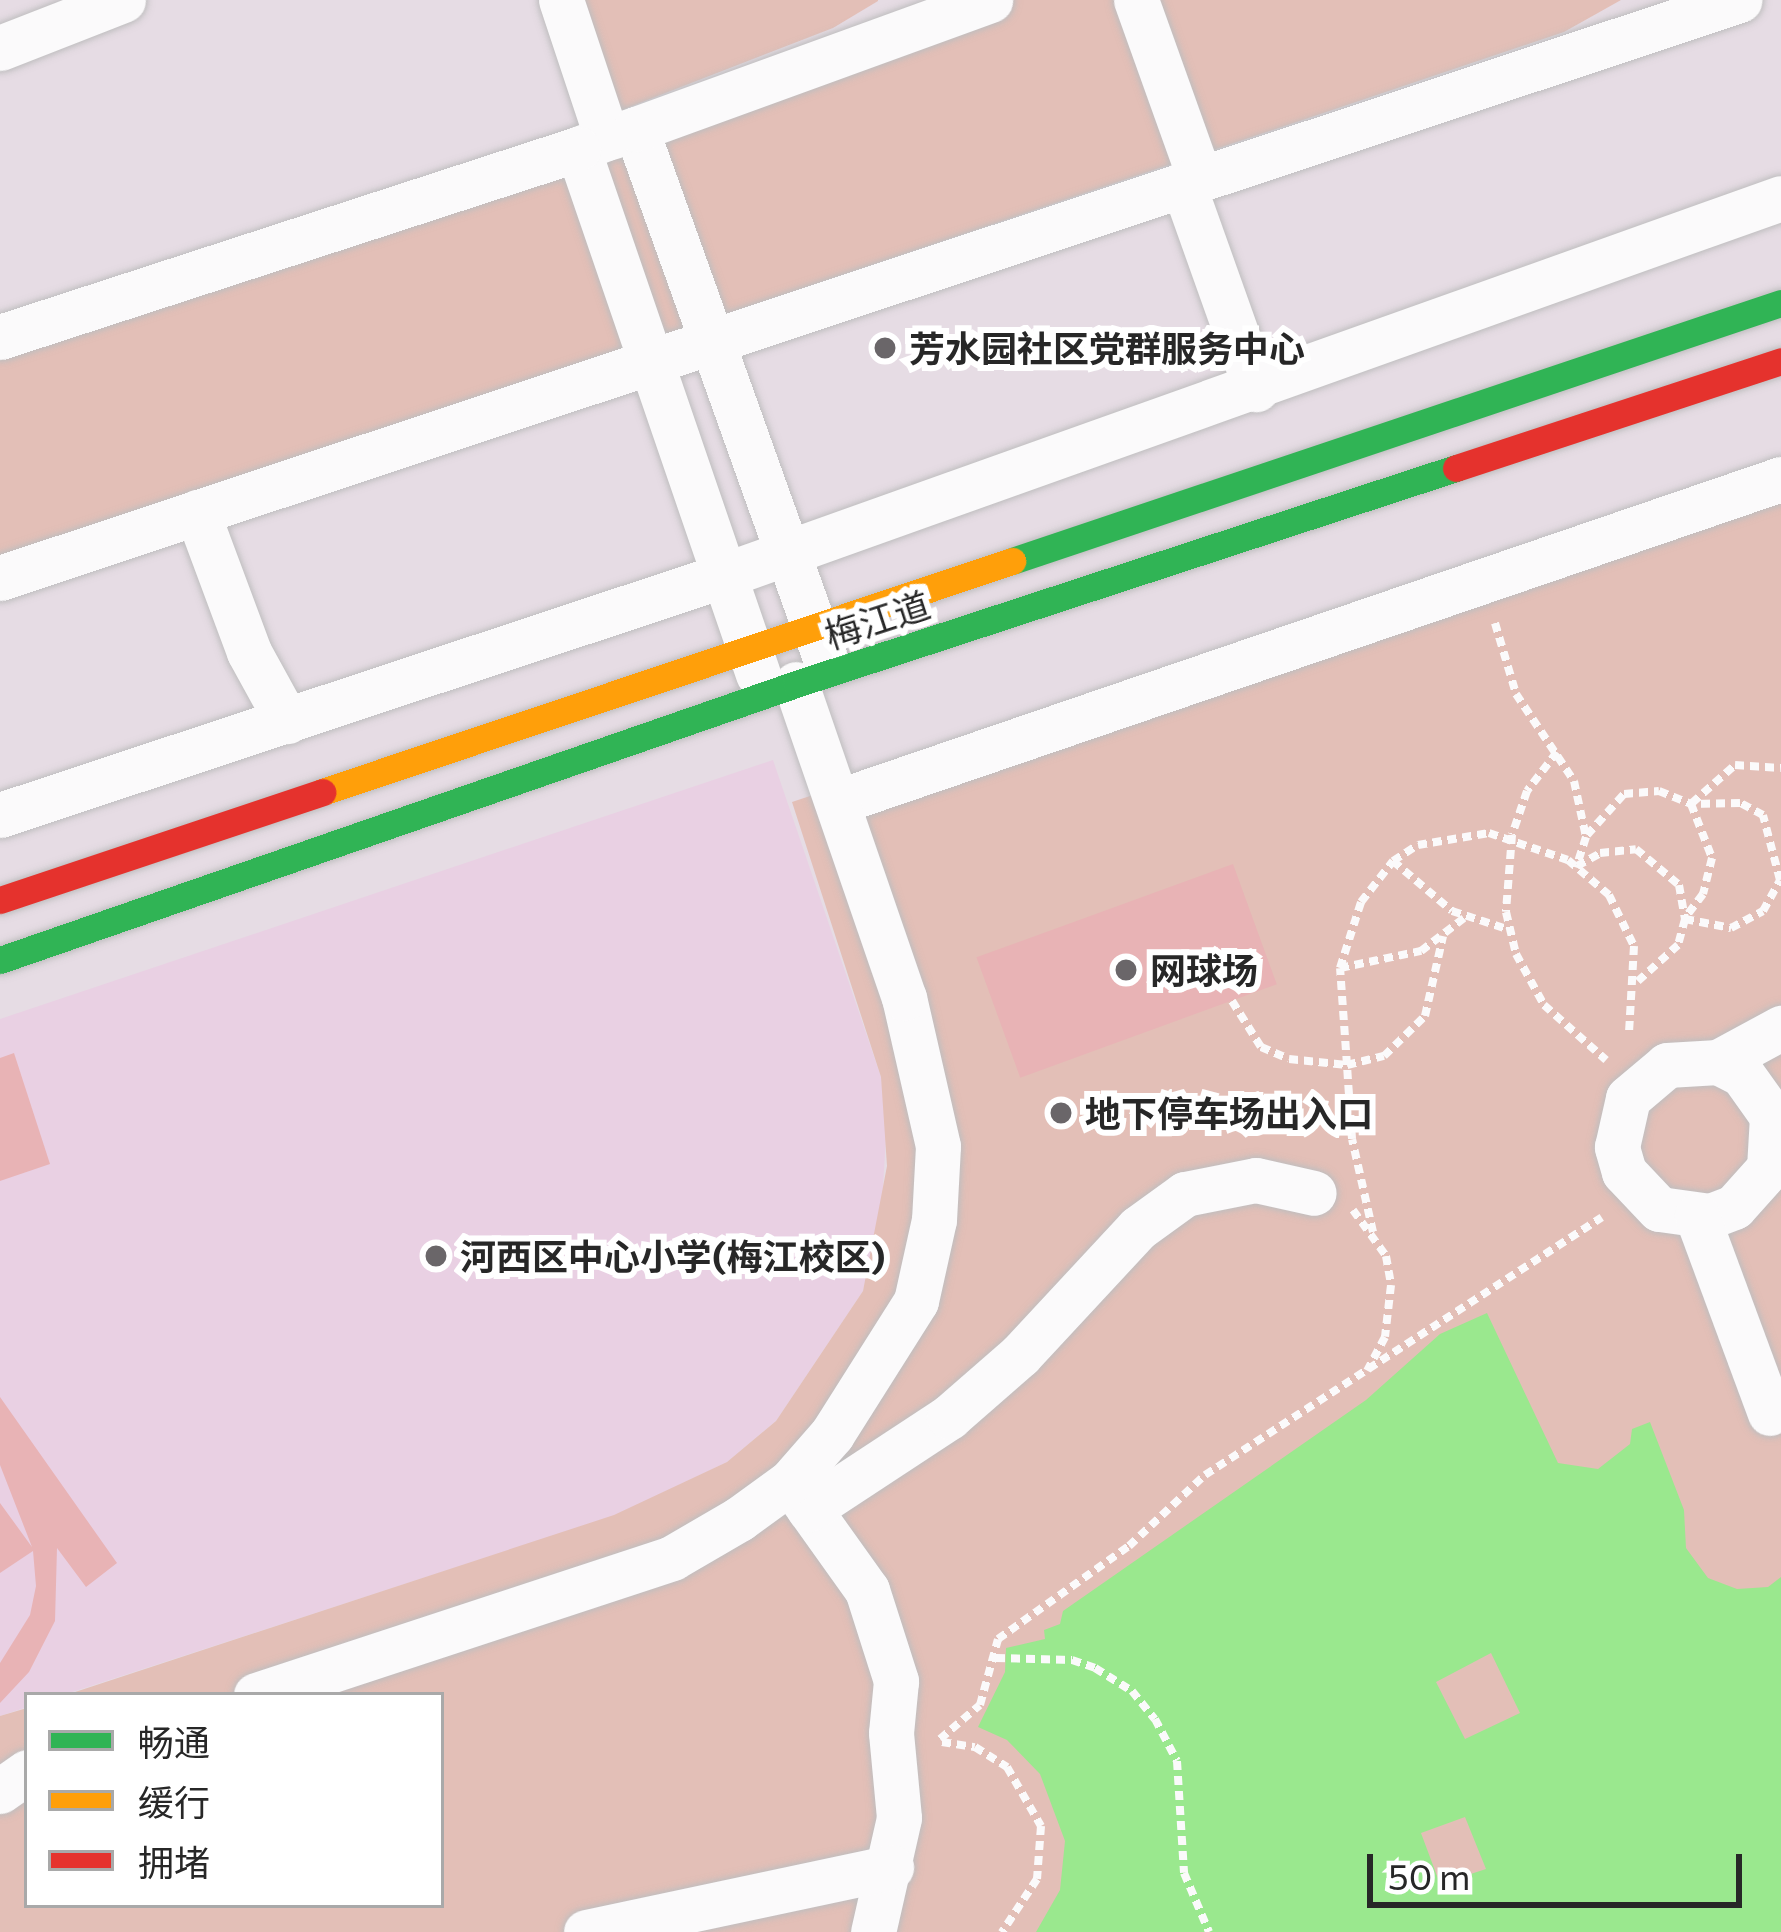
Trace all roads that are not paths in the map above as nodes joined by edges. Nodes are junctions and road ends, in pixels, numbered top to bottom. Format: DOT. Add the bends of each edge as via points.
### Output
graph roads {
  1 [pos="123,0"];
  2 [pos="561,0"];
  3 [pos="990,0"];
  4 [pos="1136,0"];
  5 [pos="1740,0"];
  6 [pos="934,10"];
  7 [pos="0,48"];
  8 [pos="607,138"];
  9 [pos="1192,181"];
  10 [pos="1781,198"];
  11 [pos="1781,303"];
  12 [pos="0,337"];
  13 [pos="711,341"];
  14 [pos="650,361"];
  15 [pos="1781,361"];
  16 [pos="1256,389"];
  17 [pos="1781,479"];
  18 [pos="196,512"];
  19 [pos="786,554"];
  20 [pos="722,576"];
  21 [pos="0,578"];
  22 [pos="815,628"];
  23 [pos="748,650"];
  24 [pos="797,684"];
  25 [pos="287,721"];
  26 [pos="836,802"];
  27 [pos="0,815"];
  28 [pos="0,900"];
  29 [pos="0,960"];
  30 [pos="1781,1028"];
  31 [pos="1718,1063"];
  32 [pos="1313,1193"];
  33 [pos="1697,1216"];
  34 [pos="1770,1413"];
  35 [pos="799,1495"];
  36 [pos="265,1692"];
  37 [pos="891,1867"];
  38 [pos="586,1932"];
  39 [pos="873,1932"];
  1 -- 7 [label="street"];
  2 -- 8 [label="street"];
  3 -- 6 [label="street"];
  4 -- 9 [label="street"];
  5 -- 9 [label="street"];
  6 -- 8 [label="street"];
  8 -- 12 [label="street"];
  8 -- 13 [label="street"];
  8 -- 14 [label="street"];
  9 -- 13 [label="street"];
  9 -- 16 [label="street"];
  10 -- 16 [label="street"];
  11 -- 22 [label="street, 梅江道"];
  13 -- 14 [label="street"];
  13 -- 19 [label="street"];
  14 -- 18 [label="street"];
  14 -- 20 [label="street"];
  15 -- 24 [label="street, 梅江道"];
  16 -- 19 [label="street"];
  17 -- 26 [label="street"];
  18 -- 21 [label="street"];
  18 -- 25 [label="street" via="249,652"];
  19 -- 20 [label="street"];
  19 -- 22 [label="street"];
  20 -- 23 [label="street"];
  20 -- 25 [label="street"];
  22 -- 23 [label="street, 梅江道"];
  22 -- 24 [label="street"];
  23 -- 24 [label="street"];
  23 -- 28 [label="street, 梅江道"];
  24 -- 26 [label="street"];
  24 -- 29 [label="street, 梅江道"];
  25 -- 27 [label="street"];
  26 -- 35 [label="street" via="938,1146 934,1220 916,1301"];
  30 -- 31 [label="street"];
  31 -- 33 [label="street" via="1760,1093 1775,1143 1755,1190 1735,1207"];
  31 -- 33 [label="street" via="1628,1077 1618,1121 1616,1147 1638,1193 1659,1209"];
  32 -- 35 [label="street" via="1256,1180 1219,1181 1185,1194 1138,1228 1020,1355 949,1417"];
  33 -- 34 [label="street"];
  35 -- 36 [label="street" via="672,1558"];
  35 -- 37 [label="street" via="887,1634 899,1818"];
  37 -- 38 [label="street"];
  37 -- 39 [label="street"];
}
